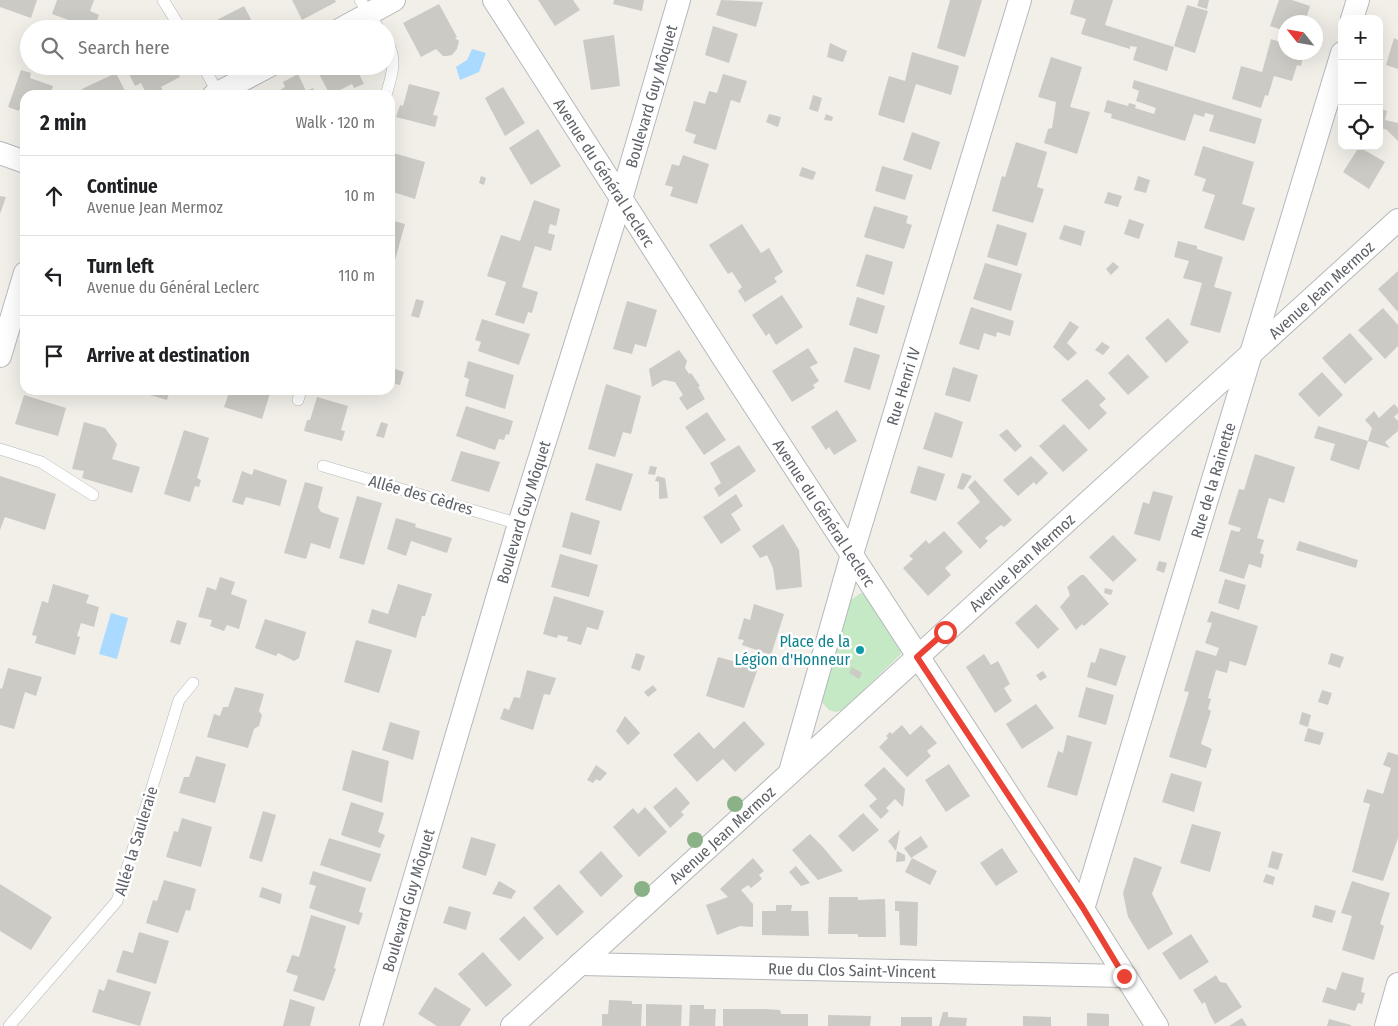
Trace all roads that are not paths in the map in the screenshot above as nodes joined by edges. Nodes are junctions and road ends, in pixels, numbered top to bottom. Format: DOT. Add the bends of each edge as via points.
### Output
graph roads {
  1 [pos="163,0"];
  2 [pos="394,0"];
  3 [pos="494,0"];
  4 [pos="679,0"];
  5 [pos="1020,0"];
  6 [pos="1358,0"];
  7 [pos="370,14"];
  8 [pos="1353,15"];
  9 [pos="176,20"];
  10 [pos="358,20"];
  11 [pos="1340,60"];
  12 [pos="207,75"];
  13 [pos="252,75"];
  14 [pos="391,75"];
  15 [pos="214,90"];
  16 [pos="224,90"];
  17 [pos="387,90"];
  18 [pos="621,199"];
  19 [pos="1398,220"];
  20 [pos="20,290"];
  21 [pos="1250,355"];
  22 [pos="0,356"];
  23 [pos="0,449"];
  24 [pos="323,466"];
  25 [pos="93,495"];
  26 [pos="519,524"];
  27 [pos="852,554"];
  28 [pos="917,657"];
  29 [pos="193,683"];
  30 [pos="790,772"];
  31 [pos="1083,908"];
  32 [pos="580,964"];
  33 [pos="1124,976"];
  34 [pos="1398,984"];
  35 [pos="9,1026"];
  36 [pos="371,1026"];
  37 [pos="512,1026"];
  38 [pos="1157,1026"];
  39 [pos="1386,1026"];
  1 -- 9 [label="lane"];
  2 -- 7 [label="street"];
  3 -- 18 [label="street, Avenue du Général Leclerc"];
  4 -- 18 [label="street, Boulevard Guy Môquet"];
  5 -- 27 [label="street, Rue Henri IV"];
  6 -- 8 [label="street"];
  7 -- 10 [label="street"];
  11 -- 21 [label="street, Rue de la Rainette"];
  12 -- 15 [label="lane"];
  13 -- 16 [label="street"];
  14 -- 17 [label="lane"];
  18 -- 26 [label="street, Boulevard Guy Môquet"];
  18 -- 27 [label="street, Avenue du Général Leclerc"];
  19 -- 21 [label="street, Avenue Jean Mermoz"];
  20 -- 22 [label="street"];
  21 -- 28 [label="street, Avenue Jean Mermoz"];
  21 -- 31 [label="street, Rue de la Rainette"];
  23 -- 25 [label="lane" via="40,462"];
  24 -- 26 [label="lane, Allée des Cèdres"];
  26 -- 36 [label="street, Boulevard Guy Môquet"];
  27 -- 28 [label="street, Avenue du Général Leclerc"];
  27 -- 30 [label="street, Rue Henri IV"];
  28 -- 30 [label="street, Avenue Jean Mermoz"];
  28 -- 31 [label="street, Avenue du Général Leclerc"];
  29 -- 35 [label="lane, Allée la Sauleraie" via="179,700 117,902"];
  30 -- 32 [label="street, Avenue Jean Mermoz"];
  31 -- 33 [label="street, Avenue du Général Leclerc"];
  32 -- 33 [label="street, Rue du Clos Saint-Vincent"];
  32 -- 37 [label="street, Avenue Jean Mermoz"];
  33 -- 38 [label="street, Avenue du Général Leclerc"];
  34 -- 39 [label="street"];
}
